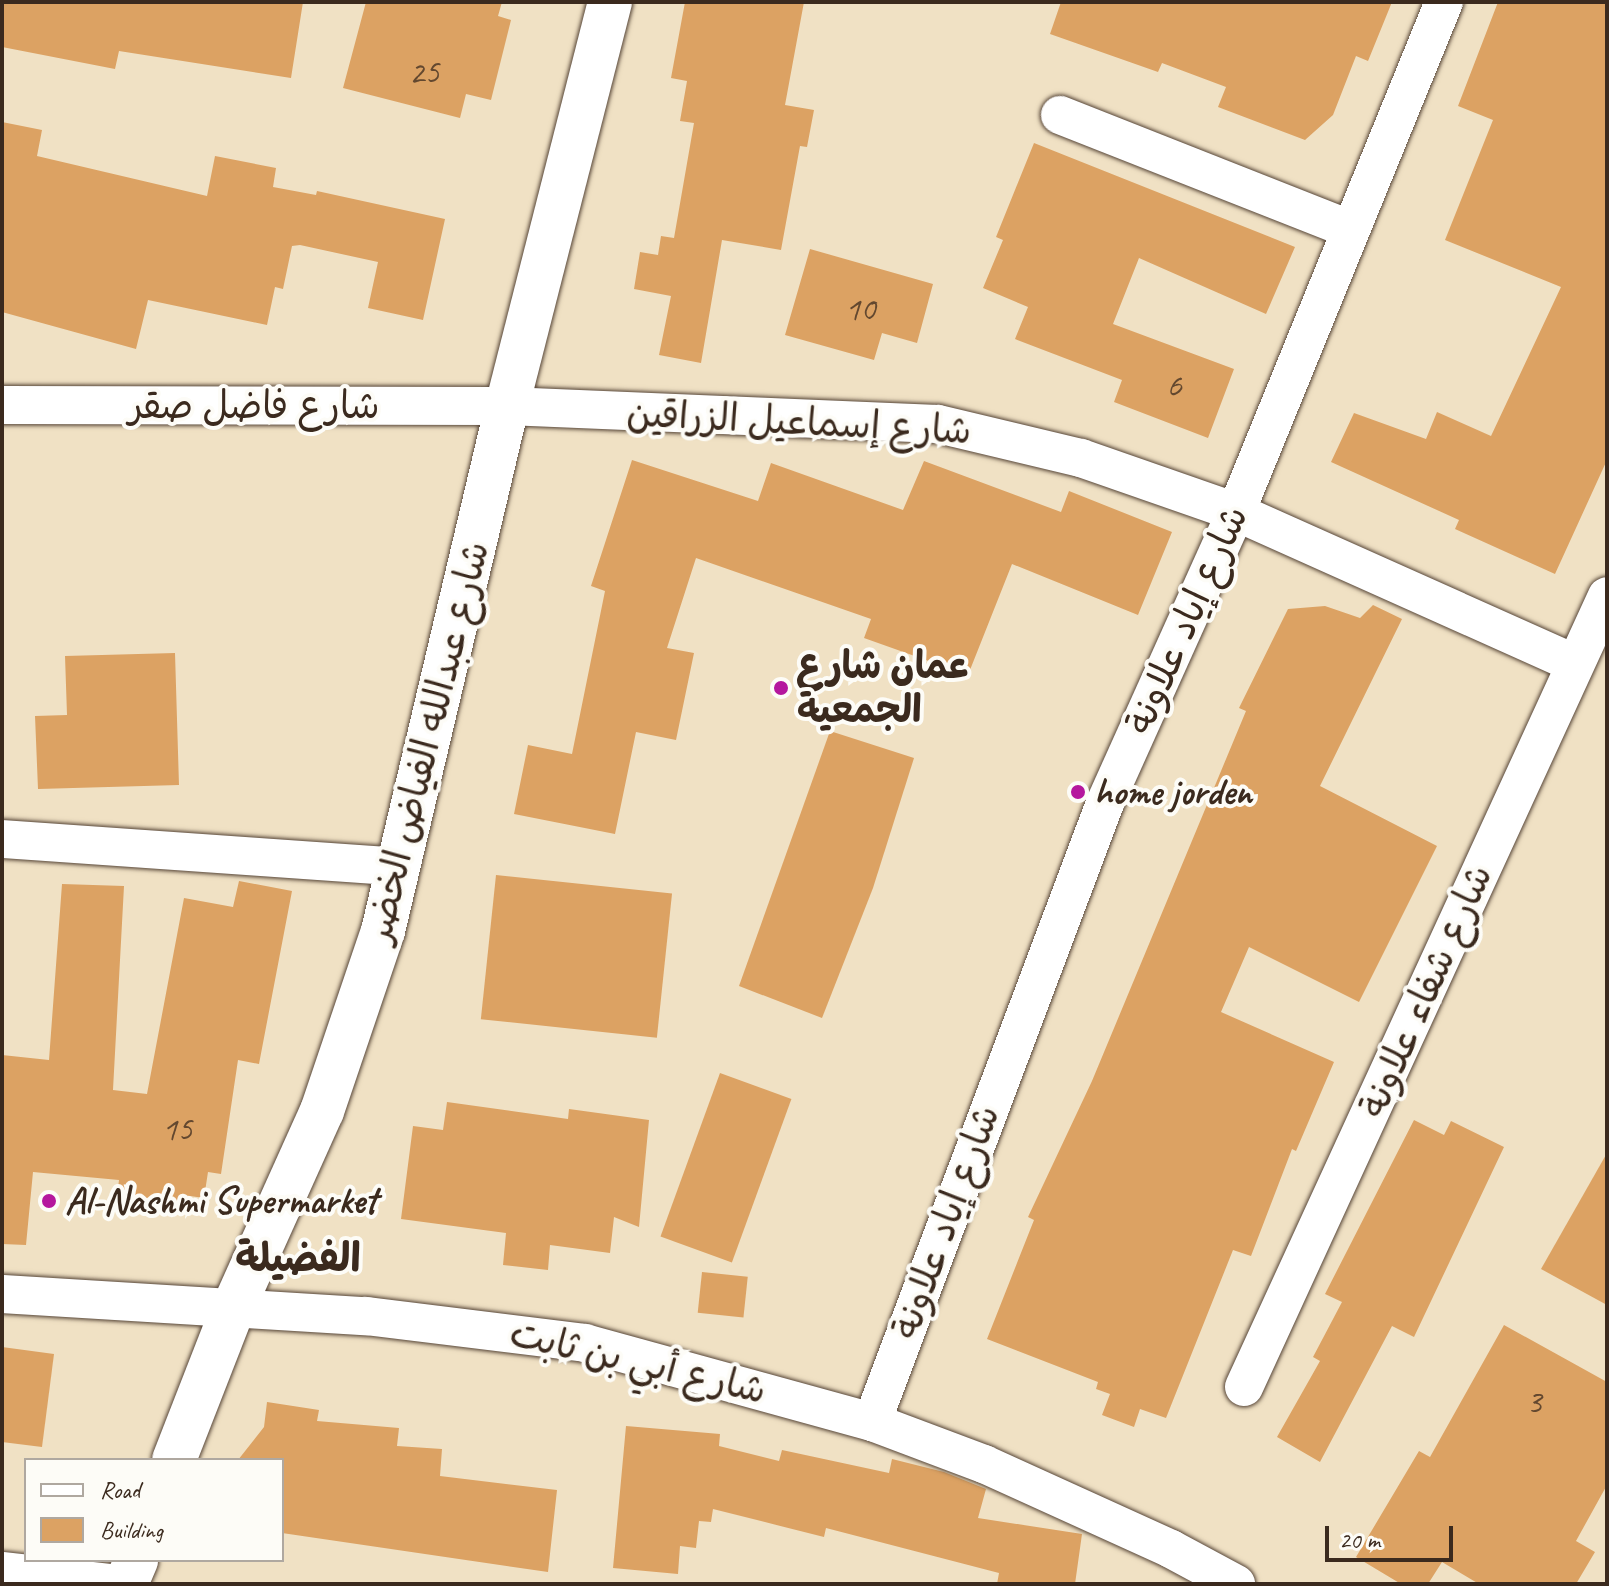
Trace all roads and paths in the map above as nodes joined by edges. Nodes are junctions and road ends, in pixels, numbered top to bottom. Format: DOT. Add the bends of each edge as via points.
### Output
graph roads {
  1 [pos="610,2"];
  2 [pos="1444,2"];
  3 [pos="1060,115"];
  4 [pos="1350,229"];
  5 [pos="2,405"];
  6 [pos="507,406"];
  7 [pos="1236,512"];
  8 [pos="1607,596"];
  9 [pos="1574,663"];
  10 [pos="2,839"];
  11 [pos="400,867"];
  12 [pos="2,1294"];
  13 [pos="232,1311"];
  14 [pos="1244,1387"];
  15 [pos="872,1422"];
  16 [pos="175,1458"];
  17 [pos="135,1562"];
  18 [pos="2,1571"];
  19 [pos="120,1584"];
  20 [pos="126,1584"];
  21 [pos="1236,1584"];
  1 -- 6 [label="street, شارع عبدالله الفياض الخضر"];
  2 -- 4 [label="street, شارع إياد علاونة"];
  3 -- 4 [label="street"];
  4 -- 7 [label="street, شارع إياد علاونة"];
  5 -- 6 [label="street, شارع فاضل صقر"];
  6 -- 7 [label="street, شارع إسماعيل الزراقين" via="938,424 1081,458"];
  6 -- 11 [label="street, شارع عبدالله الفياض الخضر"];
  7 -- 9 [label="street, شارع إسماعيل الزراقين"];
  7 -- 15 [label="street, شارع إياد علاونة" via="1105,803"];
  8 -- 9 [label="street, شارع شفاء علاونة"];
  9 -- 14 [label="street, شارع شفاء علاونة"];
  10 -- 11 [label="street"];
  11 -- 13 [label="street, شارع عبدالله الفياض الخضر" via="322,1111"];
  12 -- 13 [label="street, شارع أبي بن ثابت"];
  13 -- 15 [label="street, شارع أبي بن ثابت" via="366,1316 585,1343"];
  13 -- 16 [label="street, شارع عبدالله الفياض الخضر"];
  15 -- 21 [label="street, شارع أبي بن ثابت" via="984,1464"];
  17 -- 20 [label="street"];
  18 -- 19 [label="street"];
}
